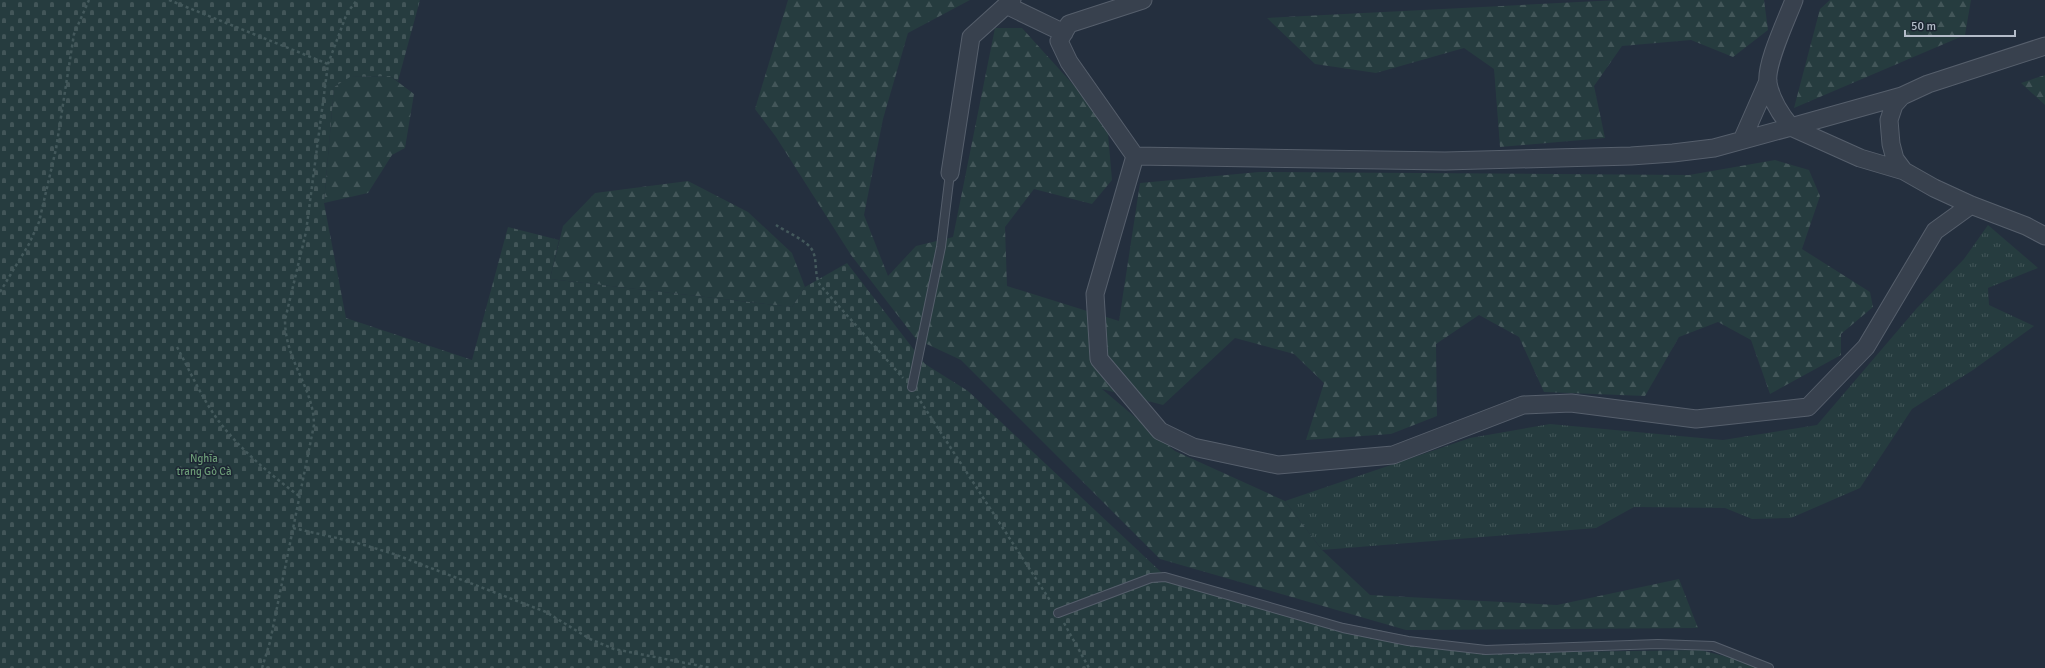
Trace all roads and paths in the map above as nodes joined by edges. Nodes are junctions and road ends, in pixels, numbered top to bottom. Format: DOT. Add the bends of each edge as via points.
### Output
graph roads {
  1 [pos="89,0"];
  2 [pos="169,0"];
  3 [pos="357,0"];
  4 [pos="1143,0"];
  5 [pos="1794,0"];
  6 [pos="1009,2"];
  7 [pos="1064,33"];
  8 [pos="2045,46"];
  9 [pos="328,64"];
  10 [pos="1768,81"];
  11 [pos="1902,96"];
  12 [pos="1791,127"];
  13 [pos="1742,140"];
  14 [pos="1135,156"];
  15 [pos="1904,172"];
  16 [pos="950,173"];
  17 [pos="1971,205"];
  18 [pos="776,225"];
  19 [pos="2045,236"];
  20 [pos="0,292"];
  21 [pos="177,347"];
  22 [pos="912,387"];
  23 [pos="300,497"];
  24 [pos="293,528"];
  25 [pos="1058,612"];
  26 [pos="262,668"];
  27 [pos="711,668"];
  28 [pos="1089,668"];
  29 [pos="1769,668"];
  1 -- 20 [label="path" via="74,34 56,149 39,222"];
  2 -- 9 [label="path"];
  3 -- 9 [label="path" via="347,13"];
  4 -- 7 [label="street" via="1069,24"];
  5 -- 10 [label="street" via="1773,55"];
  6 -- 7 [label="street"];
  6 -- 16 [label="street" via="971,37"];
  7 -- 14 [label="street" via="1059,41 1069,62"];
  8 -- 11 [label="street" via="1928,84"];
  9 -- 23 [label="path" via="306,232 285,320 288,348 314,414"];
  10 -- 12 [label="street" via="1778,109"];
  10 -- 13 [label="street"];
  11 -- 12 [label="street"];
  11 -- 15 [label="street" via="1894,105 1889,120 1895,159"];
  12 -- 13 [label="street"];
  12 -- 15 [label="street" via="1860,158"];
  13 -- 14 [label="street" via="1714,148 1673,153 1461,161"];
  14 -- 17 [label="street" via="1095,294 1099,359 1160,431 1193,447 1278,464 1393,455 1523,405 1571,403 1696,419 1808,407 1866,348 1935,231"];
  15 -- 17 [label="street"];
  16 -- 22 [label="lane" via="941,247"];
  17 -- 19 [label="street"];
  18 -- 22 [label="path" via="810,247 816,279 820,285"];
  21 -- 23 [label="path" via="204,398 221,423 273,477"];
  22 -- 25 [label="path"];
  23 -- 24 [label="path"];
  24 -- 26 [label="path" via="270,642"];
  24 -- 27 [label="path" via="394,554 546,612 590,639 614,648"];
  25 -- 28 [label="path"];
  25 -- 29 [label="lane" via="1151,578 1164,577 1343,628 1408,640 1486,650 1658,644 1713,646"];
}
